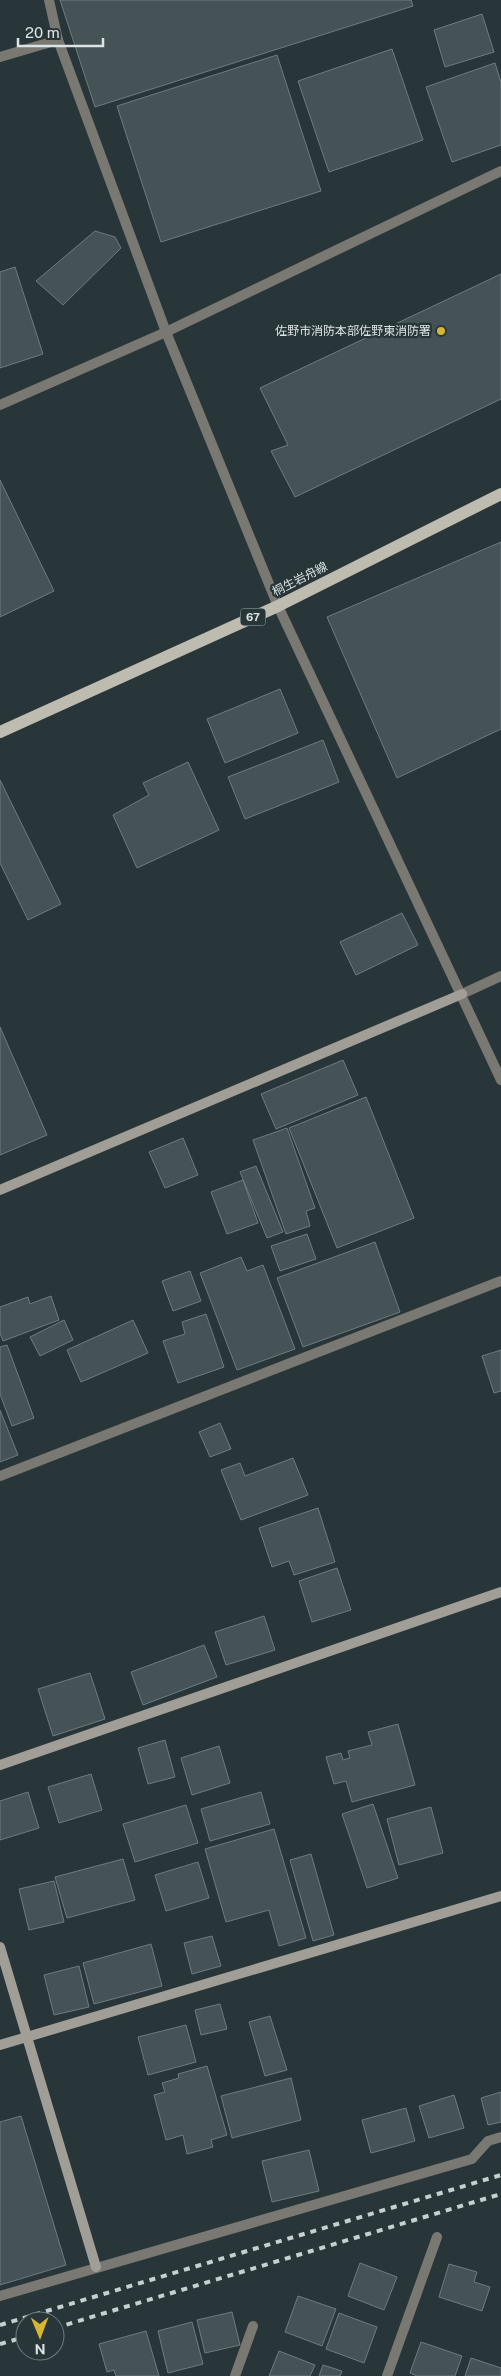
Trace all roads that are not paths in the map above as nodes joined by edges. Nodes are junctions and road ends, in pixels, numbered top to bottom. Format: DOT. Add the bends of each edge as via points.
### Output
graph roads {
  1 [pos="49,0"];
  2 [pos="58,40"];
  3 [pos="0,57"];
  4 [pos="501,172"];
  5 [pos="166,332"];
  6 [pos="0,405"];
  7 [pos="501,494"];
  8 [pos="278,606"];
  9 [pos="0,732"];
  10 [pos="501,976"];
  11 [pos="462,994"];
  12 [pos="501,1080"];
  13 [pos="0,1190"];
  14 [pos="501,1281"];
  15 [pos="0,1476"];
  16 [pos="501,1592"];
  17 [pos="0,1765"];
  18 [pos="501,1896"];
  19 [pos="0,1947"];
  20 [pos="27,2037"];
  21 [pos="0,2045"];
  22 [pos="501,2137"];
  23 [pos="438,2237"];
  24 [pos="96,2267"];
  25 [pos="0,2296"];
  26 [pos="253,2326"];
  27 [pos="235,2376"];
  28 [pos="387,2376"];
  1 -- 2 [label="street"];
  2 -- 3 [label="street"];
  2 -- 5 [label="street"];
  4 -- 5 [label="street"];
  5 -- 6 [label="street"];
  5 -- 8 [label="street"];
  7 -- 8 [label="main road, 桐生岩舟線 / 67"];
  8 -- 9 [label="main road, 桐生岩舟線 / 67"];
  8 -- 11 [label="street"];
  10 -- 11 [label="street"];
  11 -- 12 [label="street"];
  11 -- 13 [label="street"];
  14 -- 15 [label="street"];
  16 -- 17 [label="street"];
  18 -- 20 [label="street"];
  19 -- 20 [label="street"];
  20 -- 21 [label="street"];
  20 -- 24 [label="street"];
  22 -- 24 [label="street" via="488,2141 472,2159"];
  23 -- 28 [label="street"];
  24 -- 25 [label="street"];
  26 -- 27 [label="street"];
}
